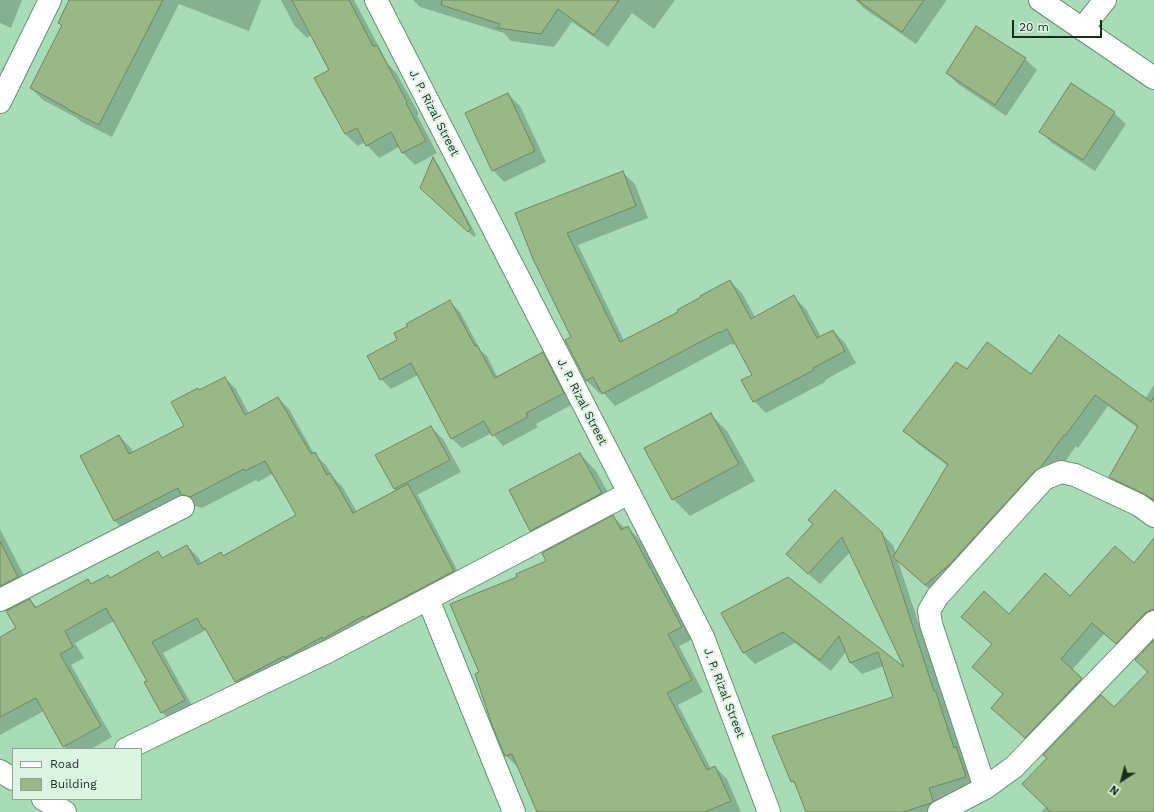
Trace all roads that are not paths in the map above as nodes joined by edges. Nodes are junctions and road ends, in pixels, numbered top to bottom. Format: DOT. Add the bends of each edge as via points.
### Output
graph roads {
  1 [pos="50,0"];
  2 [pos="376,0"];
  3 [pos="1040,0"];
  4 [pos="1105,0"];
  5 [pos="1082,29"];
  6 [pos="1154,78"];
  7 [pos="0,102"];
  8 [pos="629,493"];
  9 [pos="183,507"];
  10 [pos="1154,516"];
  11 [pos="428,599"];
  12 [pos="0,600"];
  13 [pos="1154,622"];
  14 [pos="128,748"];
  15 [pos="0,771"];
  16 [pos="12,778"];
  17 [pos="985,788"];
  18 [pos="46,800"];
  19 [pos="65,812"];
  20 [pos="514,812"];
  21 [pos="769,812"];
  22 [pos="939,812"];
  1 -- 7 [label="street"];
  2 -- 8 [label="street, J. P. Rizal Street"];
  3 -- 5 [label="street"];
  4 -- 5 [label="street"];
  5 -- 6 [label="street"];
  8 -- 11 [label="street"];
  8 -- 21 [label="street, J. P. Rizal Street" via="703,637"];
  9 -- 12 [label="street"];
  10 -- 17 [label="street" via="1139,505 1075,475 1061,472 1044,478 937,596 929,611 931,624"];
  11 -- 14 [label="street" via="329,651"];
  11 -- 20 [label="street"];
  13 -- 17 [label="street" via="1014,766"];
  15 -- 16 [label="street"];
  17 -- 22 [label="street"];
  18 -- 19 [label="street"];
}
